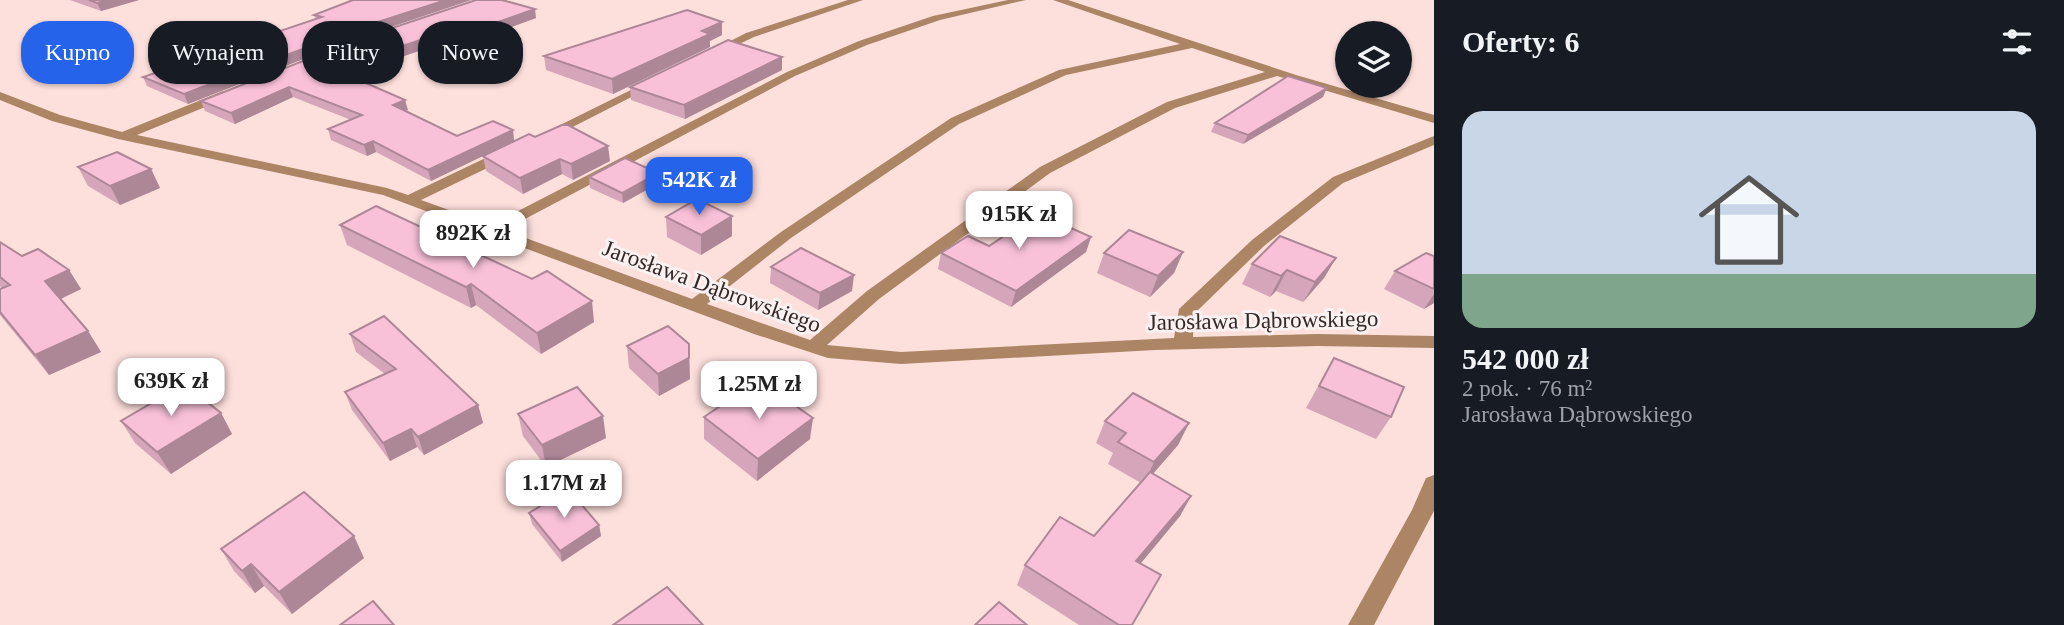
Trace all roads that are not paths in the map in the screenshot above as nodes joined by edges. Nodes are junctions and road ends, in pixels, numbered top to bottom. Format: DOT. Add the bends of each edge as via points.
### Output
graph roads {
  1 [pos="859,0"];
  2 [pos="1021,0"];
  3 [pos="1058,0"];
  4 [pos="1190,44"];
  5 [pos="702,59"];
  6 [pos="1278,72"];
  7 [pos="666,77"];
  8 [pos="240,89"];
  9 [pos="0,96"];
  10 [pos="1434,119"];
  11 [pos="123,136"];
  12 [pos="1434,139"];
  13 [pos="410,200"];
  14 [pos="494,230"];
  15 [pos="694,306"];
  16 [pos="1434,342"];
  17 [pos="1183,344"];
  18 [pos="813,347"];
  19 [pos="1434,484"];
  20 [pos="1361,625"];
  1 -- 5 [label="street" via="750,35"];
  2 -- 14 [label="street" via="937,18 827,58"];
  3 -- 4 [label="street"];
  4 -- 6 [label="street"];
  4 -- 15 [label="street" via="1063,72 955,121 786,235"];
  6 -- 10 [label="street"];
  6 -- 18 [label="street" via="1171,105 1045,170 873,295"];
  7 -- 13 [label="street"];
  8 -- 11 [label="street"];
  9 -- 11 [label="street, Jarosława Dąbrowskiego" via="55,118"];
  11 -- 13 [label="street, Jarosława Dąbrowskiego"];
  12 -- 17 [label="street" via="1338,180 1258,243 1185,313"];
  13 -- 14 [label="street, Jarosława Dąbrowskiego"];
  14 -- 15 [label="street, Jarosława Dąbrowskiego"];
  15 -- 18 [label="street, Jarosława Dąbrowskiego"];
  16 -- 17 [label="street, Jarosława Dąbrowskiego"];
  17 -- 18 [label="street, Jarosława Dąbrowskiego" via="901,358"];
  19 -- 20 [label="street"];
}
